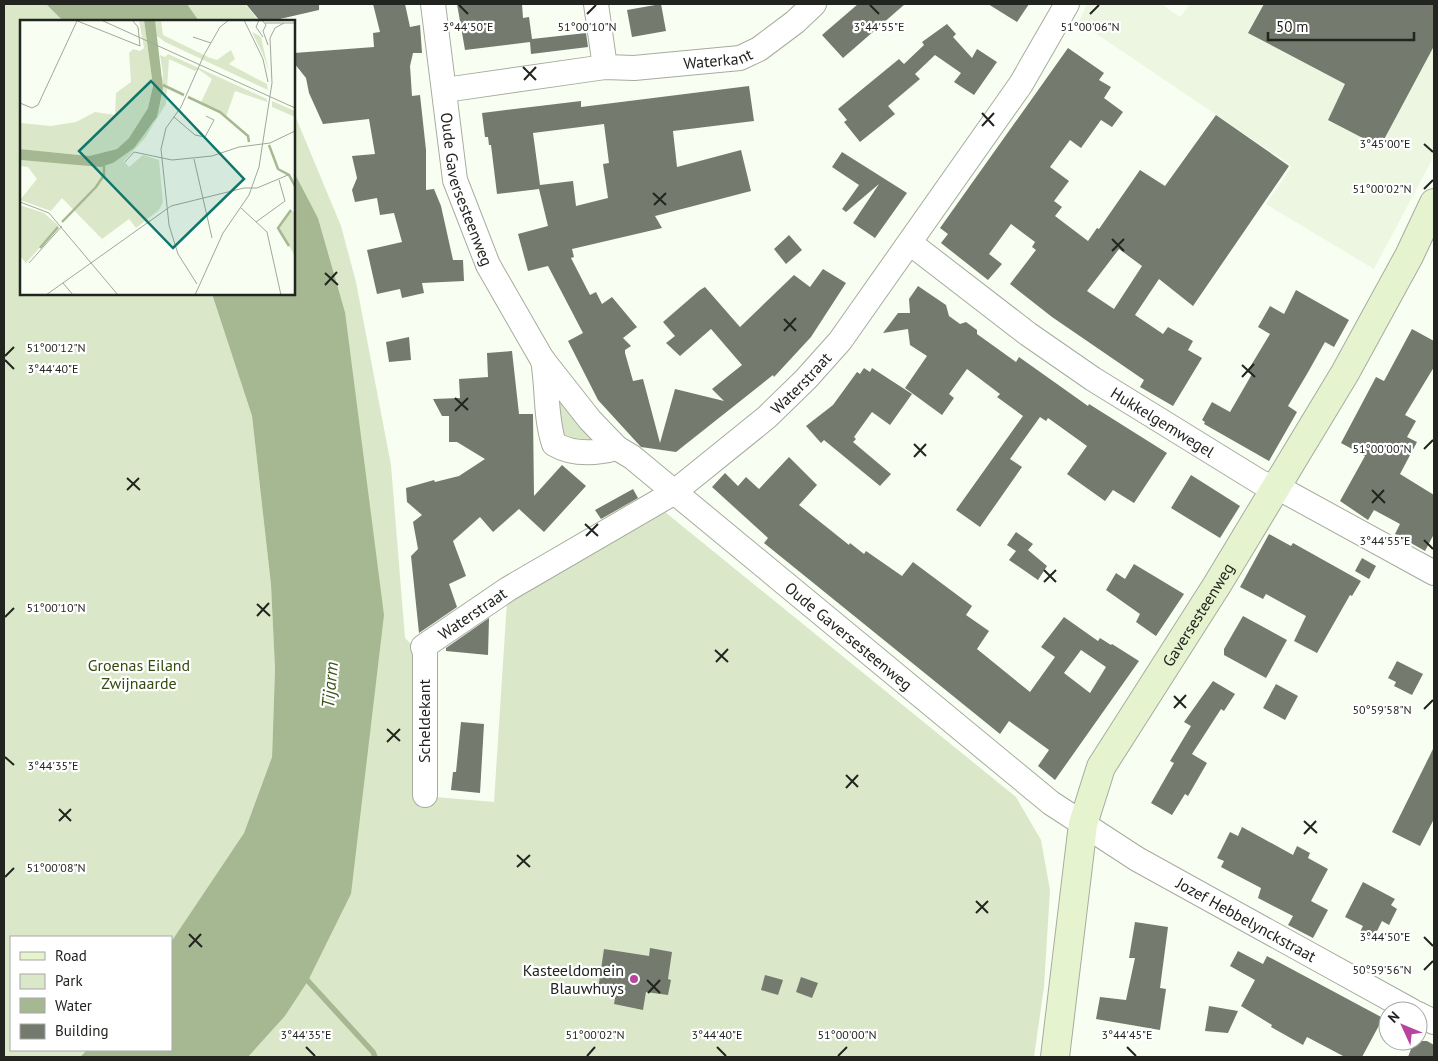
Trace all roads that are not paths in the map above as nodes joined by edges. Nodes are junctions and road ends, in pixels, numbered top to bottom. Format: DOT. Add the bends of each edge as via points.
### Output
graph roads {
  1 [pos="433,4"];
  2 [pos="596,4"];
  3 [pos="814,4"];
  4 [pos="1067,4"];
  5 [pos="605,67"];
  6 [pos="445,90"];
  7 [pos="1434,203"];
  8 [pos="910,242"];
  9 [pos="542,359"];
  10 [pos="617,448"];
  11 [pos="1276,489"];
  12 [pos="674,493"];
  13 [pos="1434,573"];
  14 [pos="423,647"];
  15 [pos="425,795"];
  16 [pos="1083,824"];
  17 [pos="1394,1001"];
  18 [pos="1055,1057"];
  1 -- 6 [label="street, Oude Gaversesteenweg"];
  2 -- 5 [label="street"];
  3 -- 5 [label="street, Waterkant" via="759,49 740,58 634,68"];
  4 -- 8 [label="street, Waterstraat" via="1021,84"];
  5 -- 6 [label="street, Waterkant"];
  6 -- 9 [label="street, Oude Gaversesteenweg" via="455,180 488,265"];
  7 -- 11 [label="street, Gaversesteenweg" via="1345,373"];
  8 -- 11 [label="street, Hukkelgemwegel" via="1028,334 1093,378"];
  8 -- 12 [label="street, Waterstraat" via="840,341 806,379 767,417"];
  9 -- 10 [label="street, Oude Gaversesteenweg" via="590,420"];
  9 -- 10 [label="street, Oude Gaversesteenweg" via="547,380 548,427 554,444 567,451 601,452"];
  10 -- 12 [label="street, Oude Gaversesteenweg"];
  11 -- 13 [label="street, Hukkelgemwegel" via="1288,492"];
  11 -- 16 [label="street, Gaversesteenweg" via="1100,767"];
  12 -- 14 [label="street, Waterstraat" via="508,589"];
  12 -- 16 [label="street, Oude Gaversesteenweg" via="1051,803"];
  14 -- 15 [label="street, Scheldekant"];
  16 -- 17 [label="street, Jozef Hebbelynckstraat" via="1137,859"];
  16 -- 18 [label="street, Gaversesteenweg"];
}
